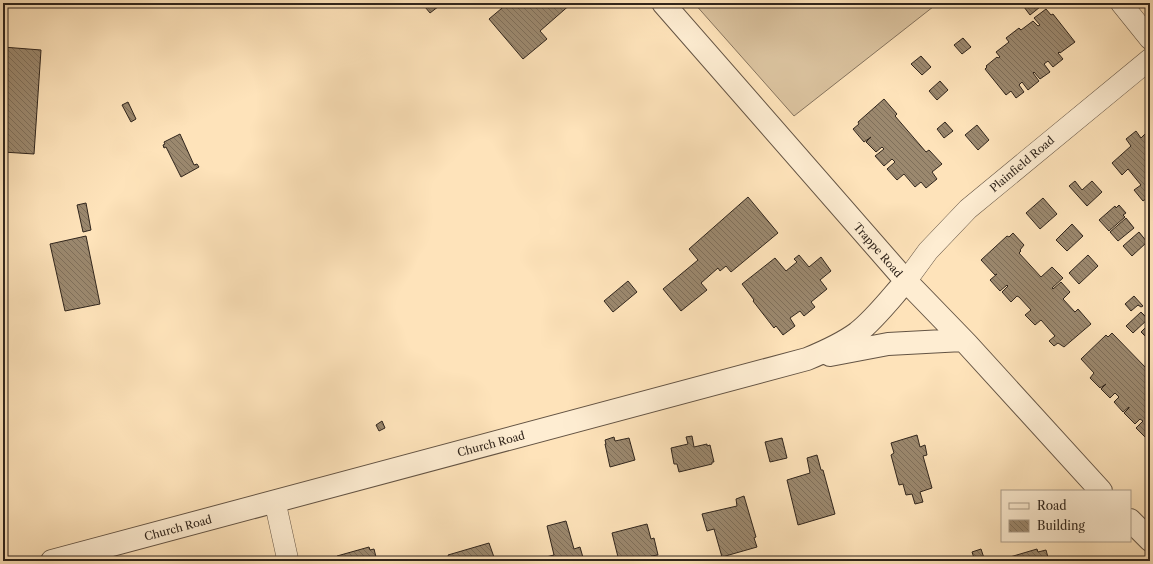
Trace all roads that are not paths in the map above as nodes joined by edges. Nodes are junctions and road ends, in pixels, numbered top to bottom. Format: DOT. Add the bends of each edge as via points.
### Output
graph roads {
  1 [pos="663,3"];
  2 [pos="1121,3"];
  3 [pos="1150,39"];
  4 [pos="1150,59"];
  5 [pos="906,281"];
  6 [pos="963,340"];
  7 [pos="808,360"];
  8 [pos="1100,490"];
  9 [pos="275,502"];
  10 [pos="1131,521"];
  11 [pos="1150,540"];
  12 [pos="52,561"];
  13 [pos="288,561"];
  1 -- 5 [label="street, Trappe Road"];
  2 -- 3 [label="street"];
  4 -- 5 [label="street, Plainfield Road" via="968,209 928,251"];
  5 -- 6 [label="street, Trappe Road"];
  5 -- 7 [label="street, Church Road" via="857,333"];
  6 -- 7 [label="street" via="888,344"];
  6 -- 8 [label="street, Trappe Road"];
  7 -- 9 [label="street, Church Road"];
  9 -- 12 [label="street, Church Road"];
  9 -- 13 [label="street"];
  10 -- 11 [label="street"];
}
